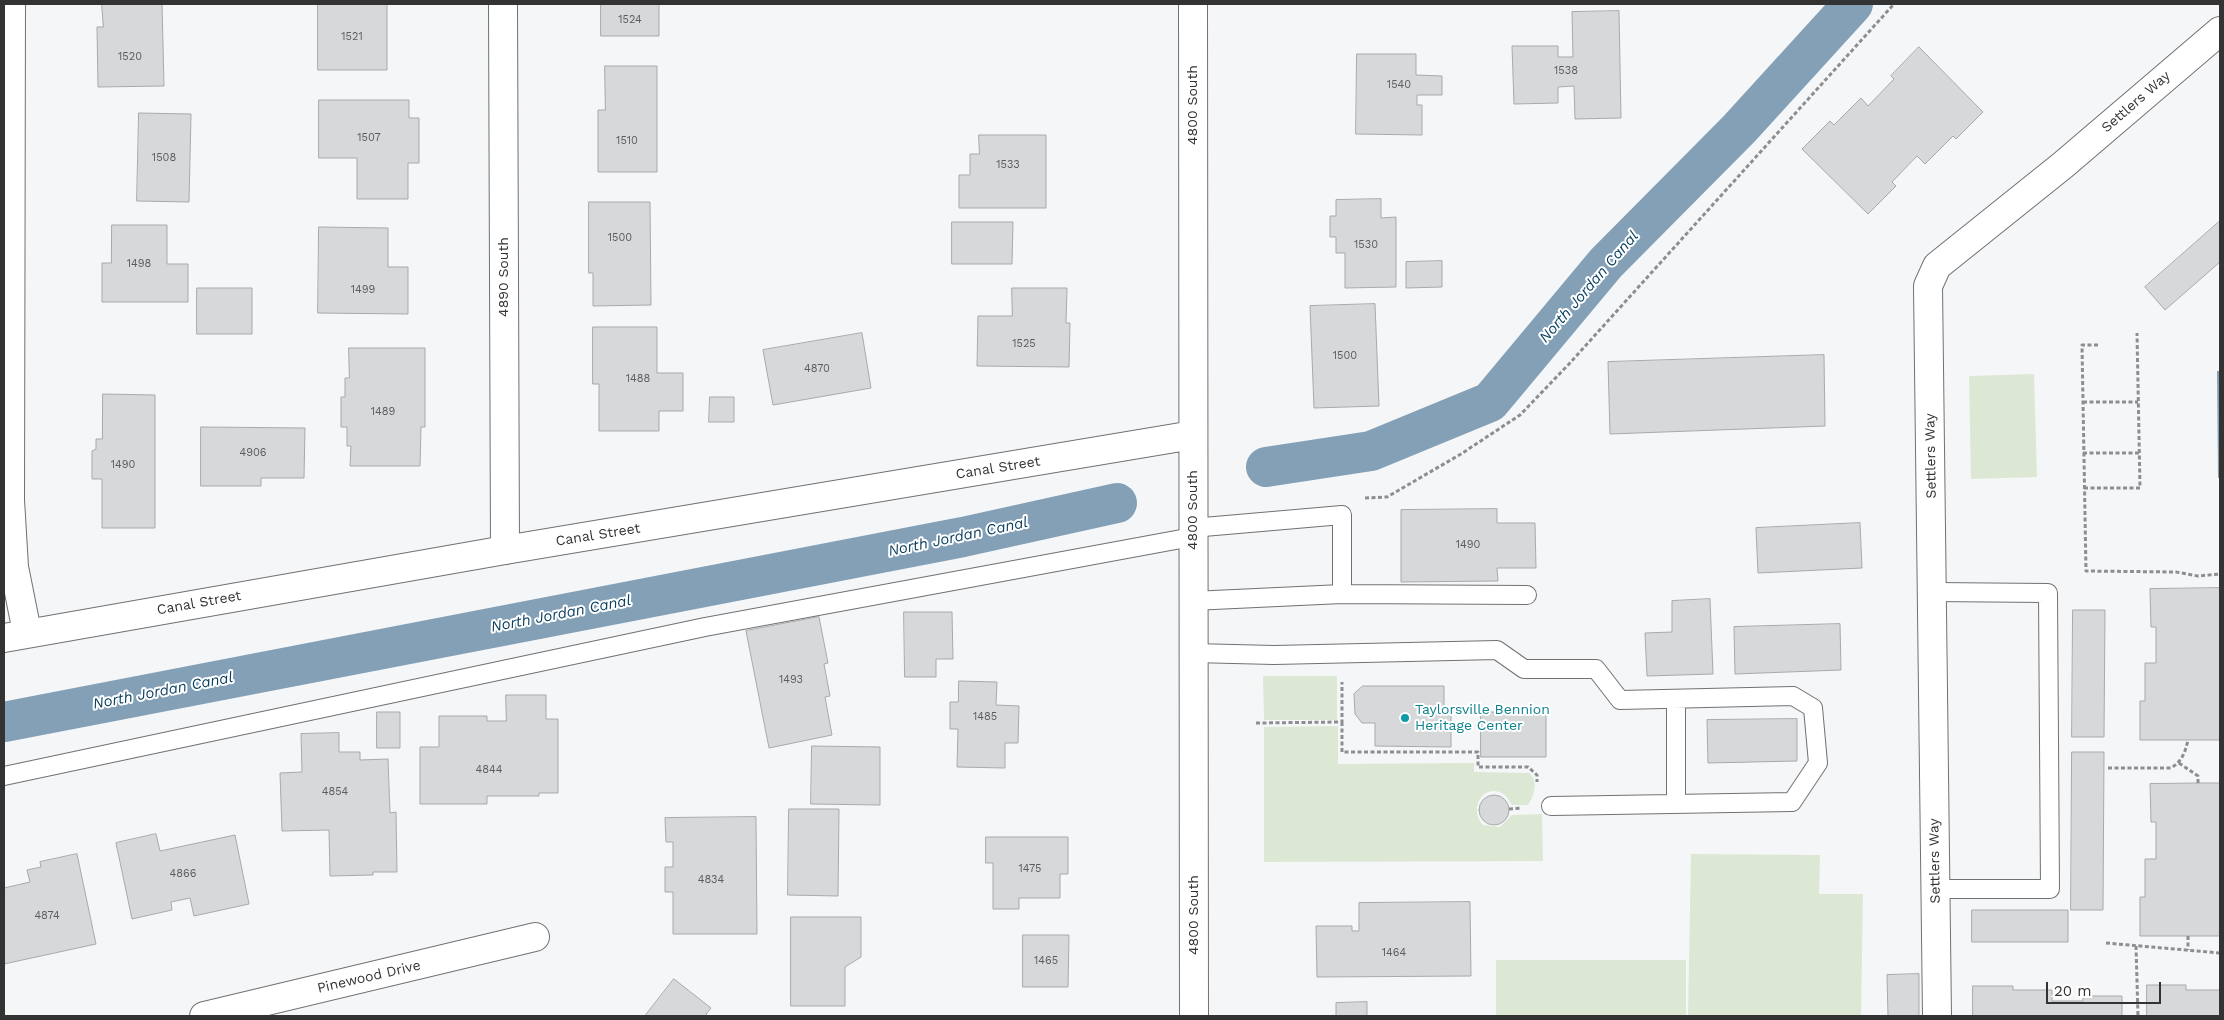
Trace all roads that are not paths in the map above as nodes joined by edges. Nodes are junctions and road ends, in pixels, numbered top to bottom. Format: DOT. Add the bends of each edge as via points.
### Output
graph roads {
  1 [pos="11,4"];
  2 [pos="503,4"];
  3 [pos="1193,4"];
  4 [pos="2220,31"];
  5 [pos="1193,436"];
  6 [pos="1192,532"];
  7 [pos="505,550"];
  8 [pos="1932,592"];
  9 [pos="1342,594"];
  10 [pos="1526,596"];
  11 [pos="1192,601"];
  12 [pos="15,635"];
  13 [pos="1193,653"];
  14 [pos="1676,699"];
  15 [pos="4,776"];
  16 [pos="1676,803"];
  17 [pos="1551,806"];
  18 [pos="1935,889"];
  19 [pos="535,937"];
  20 [pos="204,1016"];
  21 [pos="1194,1016"];
  22 [pos="1937,1016"];
  1 -- 12 [label="street" via="10,500"];
  2 -- 7 [label="street, 4890 South"];
  3 -- 5 [label="street, 4800 South"];
  4 -- 8 [label="street, Settlers Way" via="1937,266 1928,286"];
  5 -- 6 [label="street, 4800 South"];
  5 -- 7 [label="street, Canal Street"];
  6 -- 9 [label="lane" via="1342,515"];
  6 -- 11 [label="street, 4800 South"];
  6 -- 15 [label="lane" via="705,627"];
  7 -- 12 [label="street, Canal Street"];
  8 -- 18 [label="street, Settlers Way"];
  8 -- 18 [label="lane" via="2048,593 2050,889"];
  9 -- 10 [label="lane"];
  9 -- 11 [label="lane"];
  11 -- 13 [label="street, 4800 South"];
  13 -- 14 [label="lane" via="1256,655 1496,650 1524,669 1596,669 1620,700"];
  13 -- 21 [label="street, 4800 South"];
  14 -- 16 [label="lane"];
  14 -- 16 [label="lane" via="1793,696 1813,708 1818,763 1792,802"];
  16 -- 17 [label="lane"];
  18 -- 22 [label="street, Settlers Way"];
  19 -- 20 [label="street, Pinewood Drive"];
}
